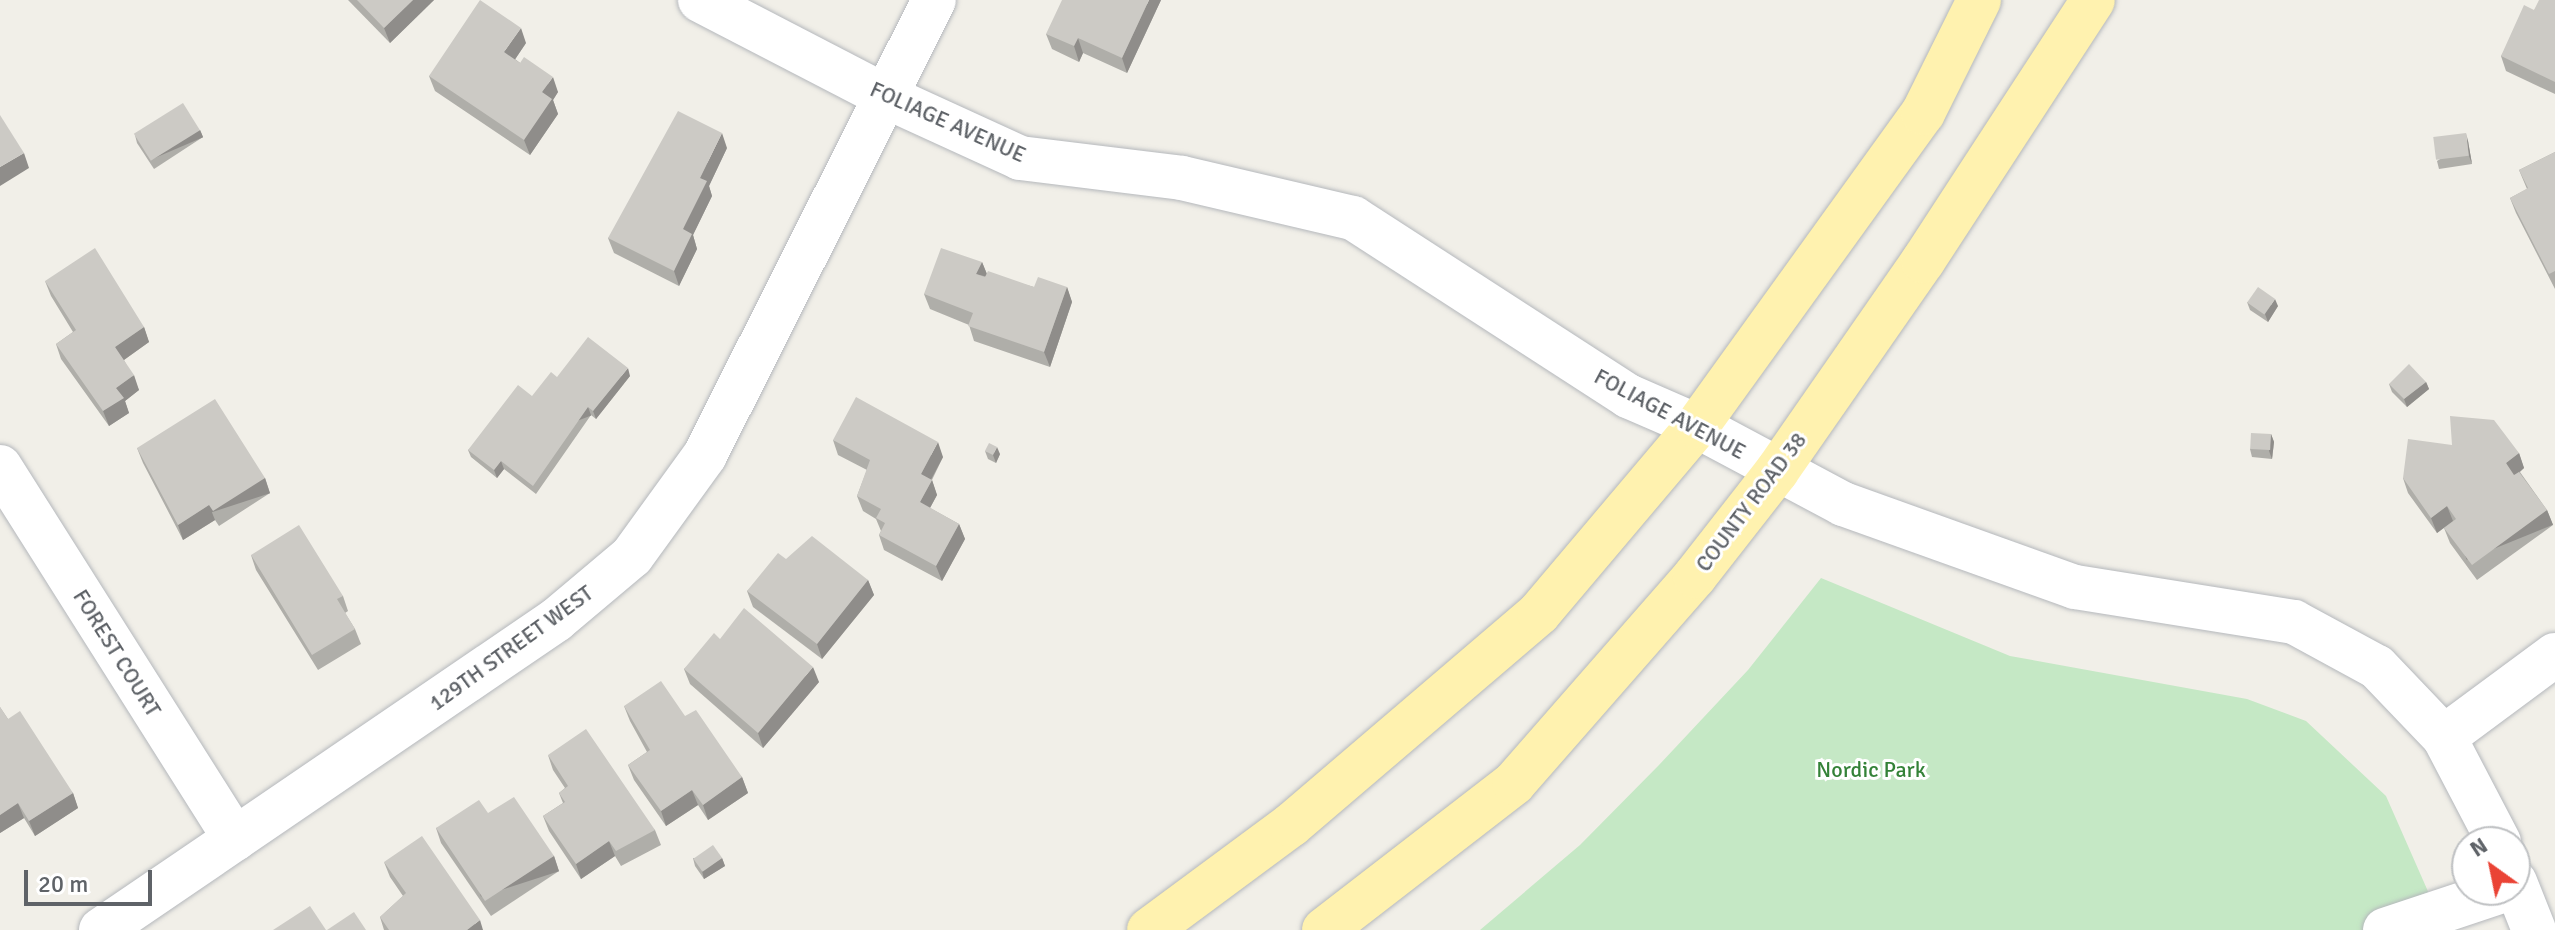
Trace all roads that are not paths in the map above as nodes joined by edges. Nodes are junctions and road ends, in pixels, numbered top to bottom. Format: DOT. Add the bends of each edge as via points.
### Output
graph roads {
  1 [pos="700,0"];
  2 [pos="934,0"];
  3 [pos="1979,0"];
  4 [pos="2093,0"];
  5 [pos="887,97"];
  6 [pos="1697,426"];
  7 [pos="0,467"];
  8 [pos="1777,471"];
  9 [pos="2555,655"];
  10 [pos="2444,737"];
  11 [pos="2491,826"];
  12 [pos="235,839"];
  13 [pos="2455,906"];
  14 [pos="2523,906"];
  15 [pos="101,930"];
  16 [pos="1149,930"];
  17 [pos="1324,930"];
  18 [pos="2385,930"];
  19 [pos="2534,930"];
  1 -- 5 [label="street, FOLIAGE AVENUE"];
  2 -- 5 [label="street, 129TH STREET WEST"];
  3 -- 6 [label="main road" via="1923,113"];
  4 -- 8 [label="main road, COUNTY ROAD 38" via="1923,261"];
  5 -- 6 [label="street, FOLIAGE AVENUE" via="1020,158 1182,178 1353,218 1628,396"];
  5 -- 12 [label="street, 129TH STREET WEST" via="705,455 632,556 556,620"];
  6 -- 8 [label="street, FOLIAGE AVENUE"];
  6 -- 16 [label="main road" via="1539,613 1291,825"];
  7 -- 12 [label="street, FOREST COURT"];
  8 -- 10 [label="street, FOLIAGE AVENUE" via="1843,504 2075,587 2294,622 2377,667"];
  8 -- 17 [label="main road, COUNTY ROAD 38" via="1695,576 1514,783"];
  9 -- 10 [label="street"];
  10 -- 11 [label="street, FOLIAGE AVENUE"];
  12 -- 15 [label="street, 129TH STREET WEST"];
  13 -- 18 [label="street"];
  14 -- 19 [label="street"];
}
